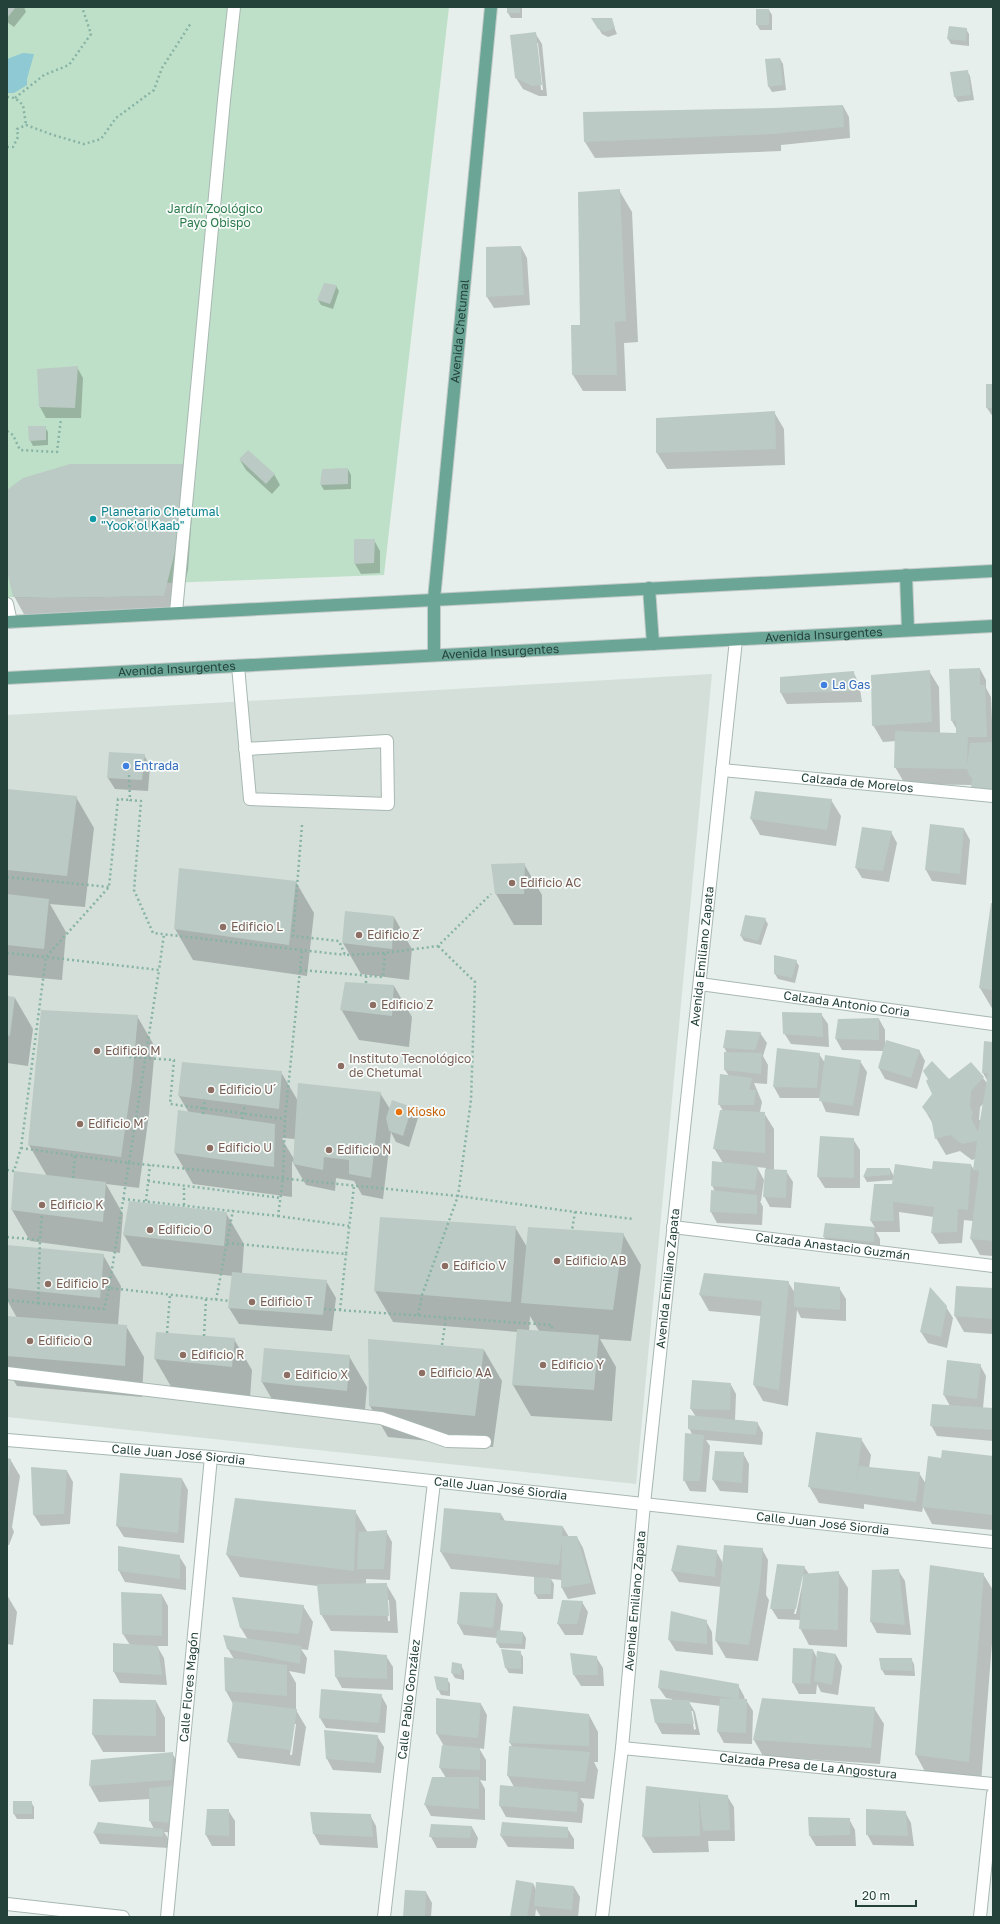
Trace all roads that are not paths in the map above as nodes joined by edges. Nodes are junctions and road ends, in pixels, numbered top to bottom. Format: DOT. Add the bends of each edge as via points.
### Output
graph roads {
  1 [pos="234,7"];
  2 [pos="491,7"];
  3 [pos="993,571"];
  4 [pos="906,575"];
  5 [pos="649,588"];
  6 [pos="434,599"];
  7 [pos="7,604"];
  8 [pos="176,612"];
  9 [pos="9,622"];
  10 [pos="993,626"];
  11 [pos="908,630"];
  12 [pos="736,640"];
  13 [pos="653,644"];
  14 [pos="434,655"];
  15 [pos="238,666"];
  16 [pos="7,678"];
  17 [pos="245,749"];
  18 [pos="722,770"];
  19 [pos="993,796"];
  20 [pos="700,984"];
  21 [pos="993,1024"];
  22 [pos="673,1227"];
  23 [pos="993,1266"];
  24 [pos="7,1373"];
  25 [pos="7,1440"];
  26 [pos="486,1442"];
  27 [pos="211,1457"];
  28 [pos="434,1482"];
  29 [pos="644,1504"];
  30 [pos="993,1542"];
  31 [pos="622,1748"];
  32 [pos="993,1784"];
  33 [pos="993,1794"];
  34 [pos="7,1904"];
  35 [pos="123,1917"];
  36 [pos="167,1917"];
  37 [pos="384,1917"];
  38 [pos="602,1917"];
  39 [pos="980,1917"];
  1 -- 8 [label="street"];
  2 -- 6 [label="main road, Avenida Chetumal"];
  3 -- 4 [label="main road"];
  4 -- 5 [label="main road"];
  4 -- 11 [label="main road"];
  5 -- 6 [label="main road"];
  5 -- 13 [label="main road"];
  6 -- 8 [label="main road"];
  6 -- 14 [label="main road, Avenida Chetumal"];
  7 -- 9 [label="street"];
  8 -- 9 [label="main road"];
  10 -- 11 [label="main road, Avenida Insurgentes"];
  11 -- 12 [label="main road, Avenida Insurgentes"];
  12 -- 13 [label="main road, Avenida Insurgentes"];
  12 -- 18 [label="street, Avenida Emiliano Zapata"];
  13 -- 14 [label="main road, Avenida Insurgentes"];
  14 -- 15 [label="main road, Avenida Insurgentes"];
  15 -- 16 [label="main road, Avenida Insurgentes"];
  15 -- 17 [label="street"];
  17 -- 17 [label="street" via="250,799 388,804 387,741"];
  18 -- 19 [label="street, Calzada de Morelos"];
  18 -- 20 [label="street, Avenida Emiliano Zapata"];
  20 -- 21 [label="street, Calzada Antonio Coria"];
  20 -- 22 [label="street, Avenida Emiliano Zapata"];
  22 -- 23 [label="street, Calzada Anastacio Guzmán"];
  22 -- 29 [label="street, Avenida Emiliano Zapata"];
  24 -- 26 [label="street" via="381,1418 447,1441"];
  25 -- 27 [label="street, Calle Juan José Siordia"];
  27 -- 28 [label="street, Calle Juan José Siordia"];
  27 -- 36 [label="street, Calle Flores Magón"];
  28 -- 29 [label="street, Calle Juan José Siordia"];
  28 -- 37 [label="street, Calle Pablo González"];
  29 -- 30 [label="street, Calle Juan José Siordia"];
  29 -- 31 [label="street, Avenida Emiliano Zapata"];
  31 -- 32 [label="street, Calzada Presa de La Angostura"];
  31 -- 38 [label="street, Avenida Emiliano Zapata"];
  33 -- 39 [label="street"];
  34 -- 35 [label="street"];
}
